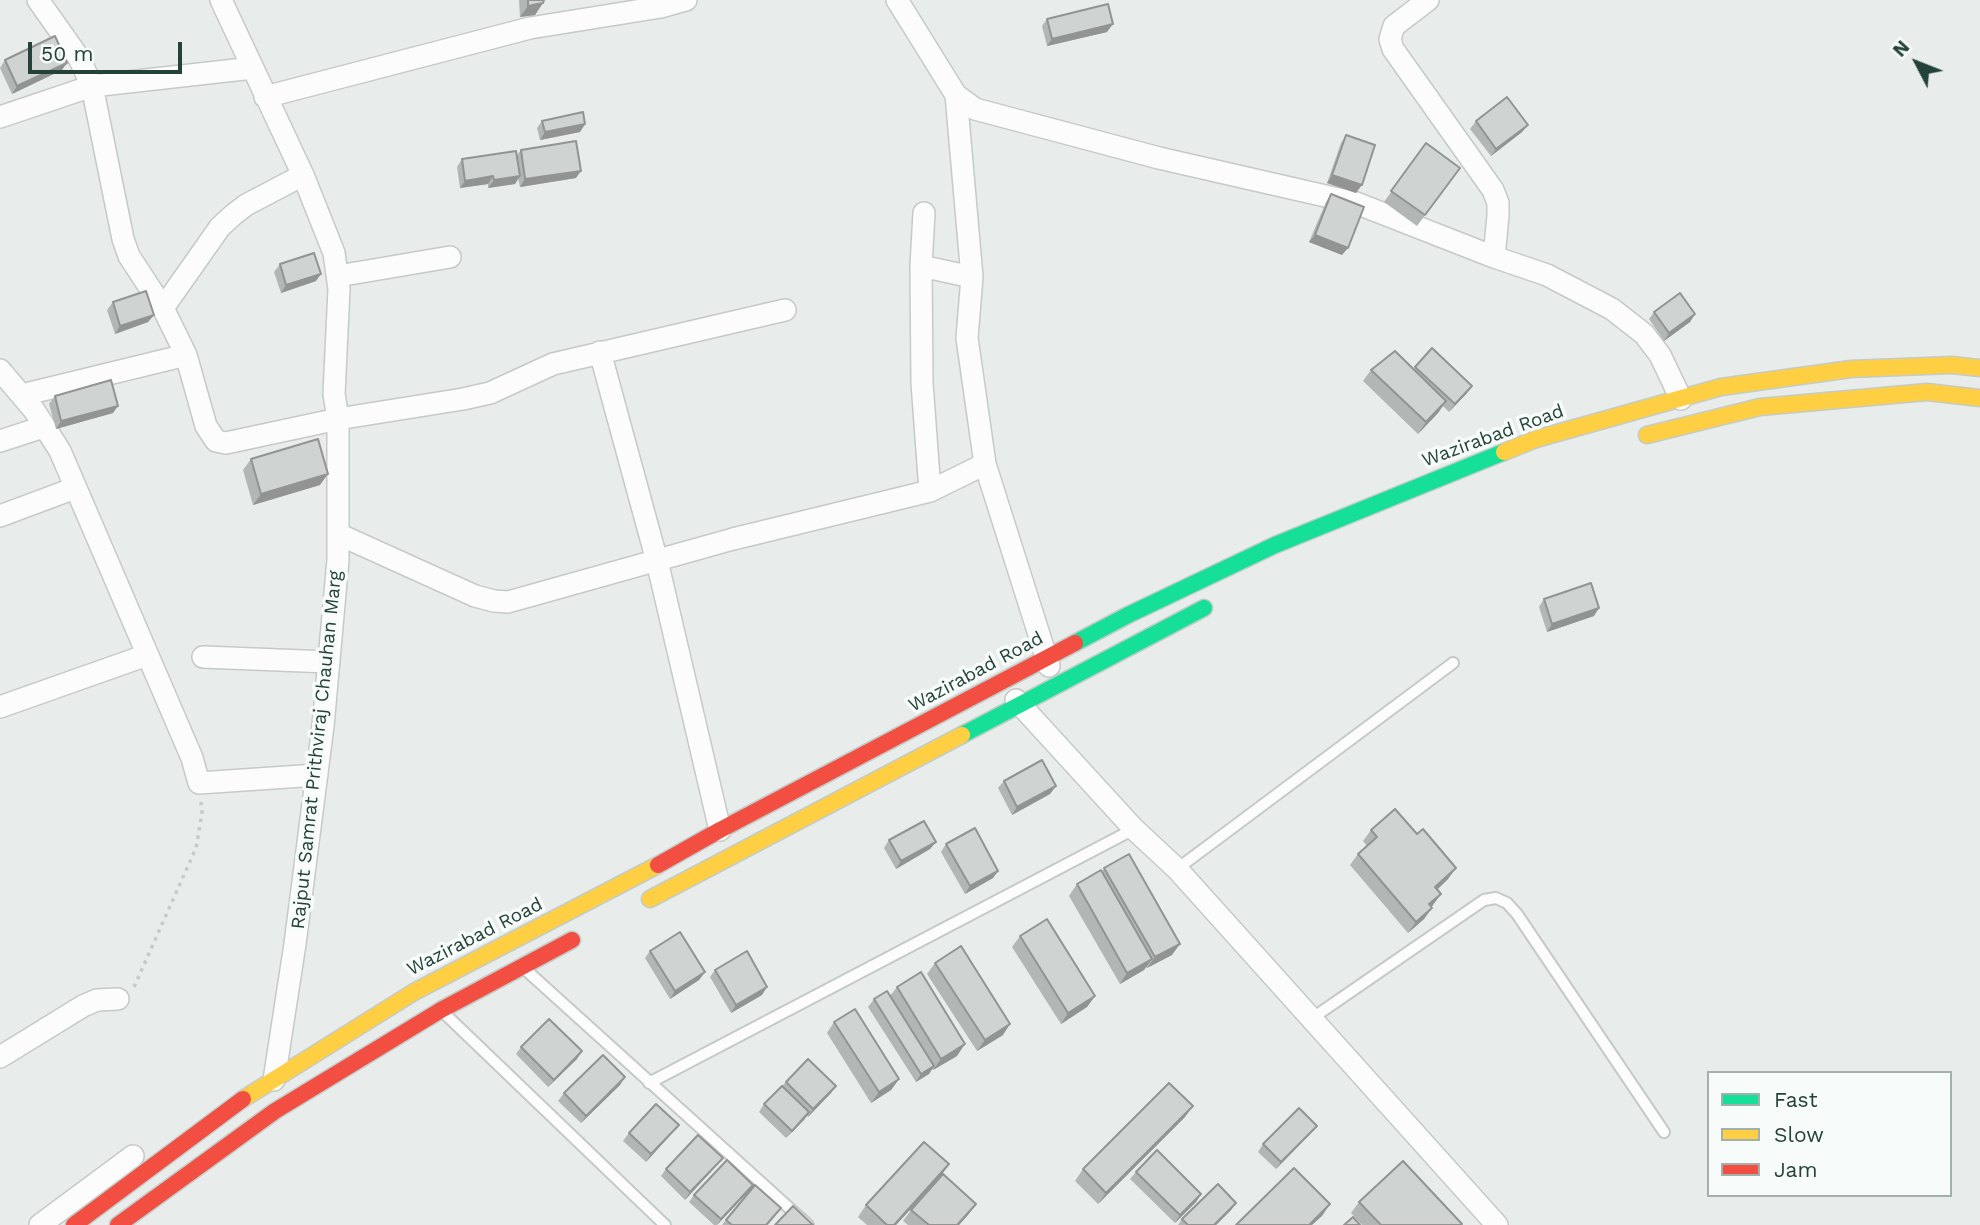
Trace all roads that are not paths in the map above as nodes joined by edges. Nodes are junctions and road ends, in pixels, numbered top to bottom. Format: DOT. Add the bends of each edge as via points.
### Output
graph roads {
  1 [pos="38,0"];
  2 [pos="221,0"];
  3 [pos="686,0"];
  4 [pos="897,0"];
  5 [pos="1428,0"];
  6 [pos="253,68"];
  7 [pos="92,86"];
  8 [pos="956,95"];
  9 [pos="265,97"];
  10 [pos="0,117"];
  11 [pos="303,175"];
  12 [pos="924,213"];
  13 [pos="450,257"];
  14 [pos="1494,257"];
  15 [pos="921,266"];
  16 [pos="338,276"];
  17 [pos="972,277"];
  18 [pos="163,308"];
  19 [pos="785,310"];
  20 [pos="600,352"];
  21 [pos="186,355"];
  22 [pos="1980,368"];
  23 [pos="0,370"];
  24 [pos="22,396"];
  25 [pos="1980,398"];
  26 [pos="1681,399"];
  27 [pos="338,419"];
  28 [pos="43,427"];
  29 [pos="1626,440"];
  30 [pos="0,441"];
  31 [pos="985,464"];
  32 [pos="75,488"];
  33 [pos="930,491"];
  34 [pos="0,516"];
  35 [pos="338,534"];
  36 [pos="657,561"];
  37 [pos="1218,601"];
  38 [pos="147,655"];
  39 [pos="203,657"];
  40 [pos="1046,659"];
  41 [pos="329,662"];
  42 [pos="1453,663"];
  43 [pos="1000,683"];
  44 [pos="1056,684"];
  45 [pos="1020,703"];
  46 [pos="0,707"];
  47 [pos="317,775"];
  48 [pos="1135,829"];
  49 [pos="720,830"];
  50 [pos="1177,869"];
  51 [pos="631,909"];
  52 [pos="583,935"];
  53 [pos="522,967"];
  54 [pos="118,999"];
  55 [pos="440,1010"];
  56 [pos="1311,1019"];
  57 [pos="0,1057"];
  58 [pos="274,1080"];
  59 [pos="649,1083"];
  60 [pos="292,1101"];
  61 [pos="1664,1132"];
  62 [pos="40,1225"];
  63 [pos="74,1225"];
  64 [pos="118,1225"];
  65 [pos="665,1225"];
  66 [pos="808,1225"];
  67 [pos="1497,1225"];
  1 -- 7 [label="street" via="79,58"];
  2 -- 6 [label="street, Rajput Samrat Prithviraj Chauhan Marg"];
  3 -- 9 [label="street" via="530,28"];
  4 -- 8 [label="street"];
  5 -- 14 [label="street" via="1394,26 1392,49 1493,190 1498,216"];
  6 -- 7 [label="street"];
  6 -- 9 [label="street, Rajput Samrat Prithviraj Chauhan Marg"];
  7 -- 10 [label="street"];
  7 -- 18 [label="street" via="123,239"];
  8 -- 14 [label="street" via="991,114 1356,203"];
  8 -- 17 [label="street"];
  9 -- 11 [label="street, Rajput Samrat Prithviraj Chauhan Marg"];
  11 -- 16 [label="street, Rajput Samrat Prithviraj Chauhan Marg" via="334,253"];
  11 -- 18 [label="street" via="246,205 220,227"];
  12 -- 15 [label="street"];
  13 -- 16 [label="street"];
  14 -- 26 [label="street" via="1547,275 1612,309 1644,334 1660,355"];
  15 -- 17 [label="street"];
  15 -- 33 [label="street" via="922,383"];
  16 -- 27 [label="street, Rajput Samrat Prithviraj Chauhan Marg" via="334,394"];
  17 -- 31 [label="street" via="967,338"];
  18 -- 21 [label="street"];
  19 -- 20 [label="street"];
  20 -- 27 [label="street" via="553,363 490,393"];
  20 -- 36 [label="street"];
  21 -- 24 [label="street"];
  21 -- 27 [label="street" via="206,426 216,441 226,443"];
  22 -- 26 [label="highway, Wazirabad Road" via="1851,369 1721,387"];
  23 -- 24 [label="street"];
  24 -- 28 [label="street"];
  25 -- 29 [label="highway" via="1927,392 1760,407"];
  26 -- 40 [label="highway, Wazirabad Road" via="1536,439 1275,545"];
  27 -- 35 [label="street, Rajput Samrat Prithviraj Chauhan Marg"];
  28 -- 30 [label="street"];
  28 -- 32 [label="street" via="60,451"];
  31 -- 33 [label="street"];
  31 -- 40 [label="street"];
  32 -- 34 [label="street"];
  32 -- 38 [label="street"];
  33 -- 36 [label="street"];
  35 -- 36 [label="street" via="494,601 525,598"];
  35 -- 41 [label="street, Rajput Samrat Prithviraj Chauhan Marg"];
  36 -- 49 [label="street"];
  37 -- 44 [label="highway"];
  38 -- 46 [label="street"];
  38 -- 47 [label="street" via="199,783"];
  39 -- 41 [label="street"];
  40 -- 43 [label="highway, Wazirabad Road"];
  40 -- 44 [label="street"];
  41 -- 47 [label="street, Rajput Samrat Prithviraj Chauhan Marg"];
  42 -- 50 [label="lane"];
  43 -- 45 [label="street"];
  43 -- 49 [label="highway, Wazirabad Road"];
  44 -- 45 [label="highway"];
  45 -- 48 [label="street"];
  45 -- 51 [label="highway"];
  47 -- 58 [label="street, Rajput Samrat Prithviraj Chauhan Marg"];
  48 -- 50 [label="street"];
  48 -- 59 [label="lane"];
  49 -- 58 [label="highway, Wazirabad Road" via="414,992"];
  50 -- 56 [label="street"];
  52 -- 53 [label="highway"];
  53 -- 55 [label="highway"];
  53 -- 59 [label="lane"];
  54 -- 57 [label="street" via="83,1006"];
  55 -- 60 [label="highway"];
  55 -- 65 [label="lane"];
  56 -- 61 [label="lane" via="1484,900 1496,898 1517,914"];
  56 -- 67 [label="street"];
  58 -- 60 [label="street"];
  58 -- 62 [label="street" via="226,1089"];
  58 -- 63 [label="highway, Wazirabad Road"];
  59 -- 66 [label="lane"];
  60 -- 64 [label="highway"];
}
